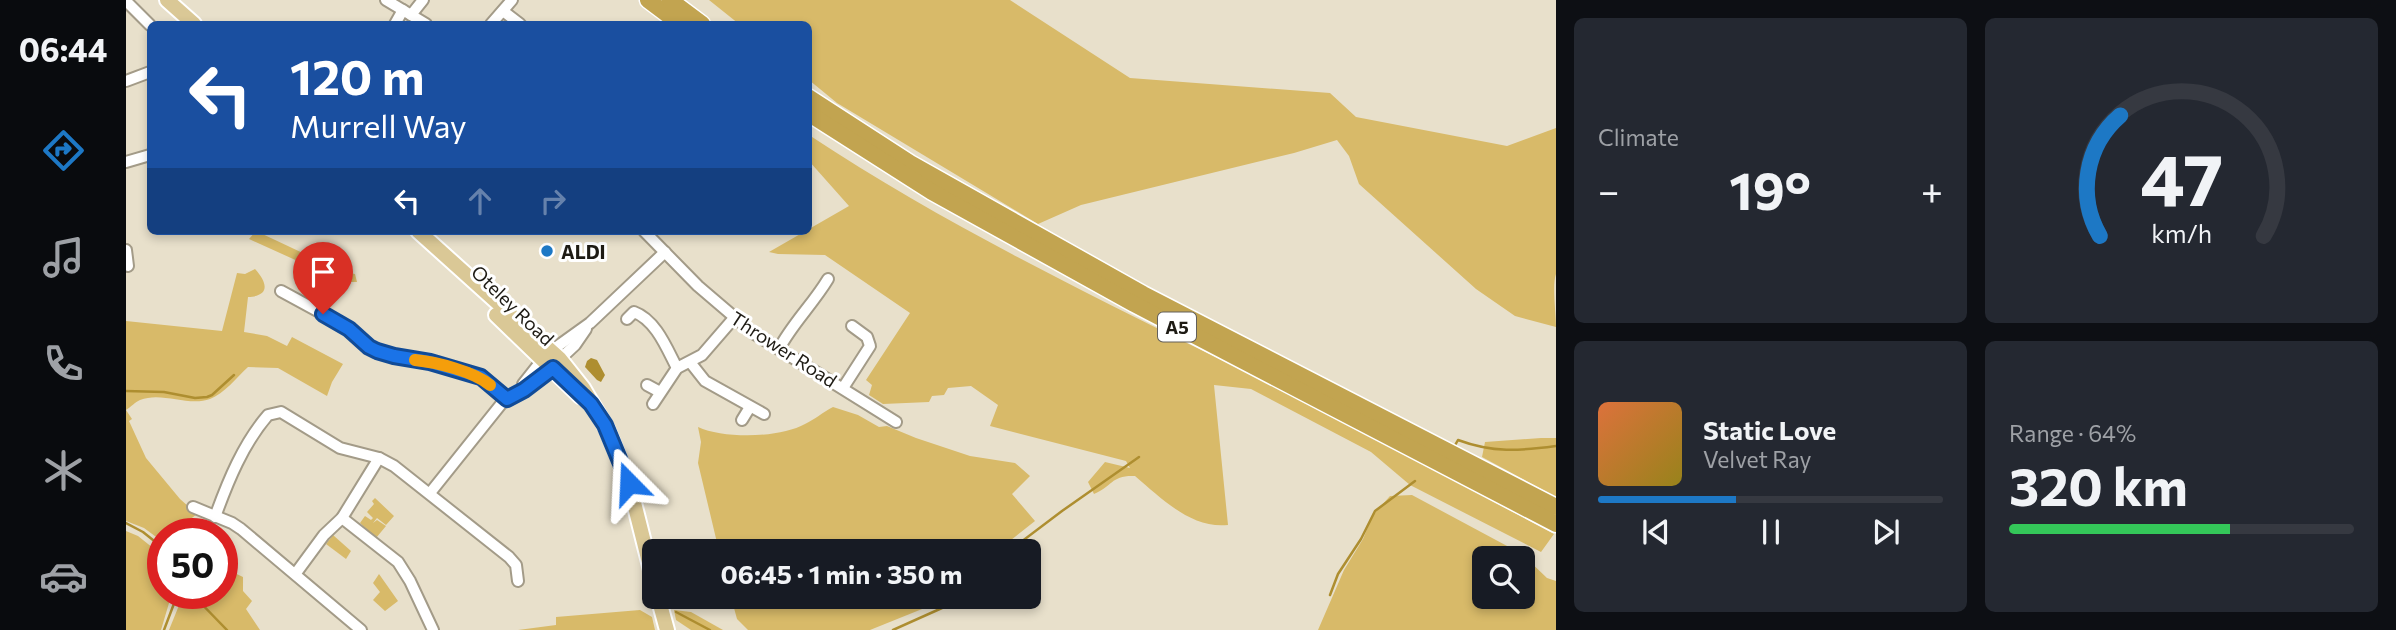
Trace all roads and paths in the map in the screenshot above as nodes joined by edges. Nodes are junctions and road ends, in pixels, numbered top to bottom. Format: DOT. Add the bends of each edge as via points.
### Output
graph roads {
  1 [pos="167,0"];
  2 [pos="386,0"];
  3 [pos="423,0"];
  4 [pos="512,0"];
  5 [pos="648,0"];
  6 [pos="670,0"];
  7 [pos="129,4"];
  8 [pos="503,10"];
  9 [pos="407,13"];
  10 [pos="191,21"];
  11 [pos="398,21"];
  12 [pos="421,21"];
  13 [pos="494,21"];
  14 [pos="516,21"];
  15 [pos="676,21"];
  16 [pos="698,21"];
  17 [pos="147,22"];
  18 [pos="147,73"];
  19 [pos="126,81"];
  20 [pos="812,100"];
  21 [pos="812,116"];
  22 [pos="147,156"];
  23 [pos="126,162"];
  24 [pos="414,235"];
  25 [pos="422,235"];
  26 [pos="648,235"];
  27 [pos="665,252"];
  28 [pos="828,279"];
  29 [pos="281,291"];
  30 [pos="302,303"];
  31 [pos="632,312"];
  32 [pos="295,315"];
  33 [pos="734,318"];
  34 [pos="852,326"];
  35 [pos="779,349"];
  36 [pos="551,360"];
  37 [pos="690,362"];
  38 [pos="677,368"];
  39 [pos="647,385"];
  40 [pos="843,388"];
  41 [pos="660,392"];
  42 [pos="509,398"];
  43 [pos="653,404"];
  44 [pos="750,407"];
  45 [pos="764,414"];
  46 [pos="742,420"];
  47 [pos="896,422"];
  48 [pos="379,458"];
  49 [pos="430,494"];
  50 [pos="193,507"];
  51 [pos="1556,507"];
  52 [pos="215,517"];
  53 [pos="342,518"];
  54 [pos="1556,524"];
  55 [pos="643,539"];
  56 [pos="296,573"];
  57 [pos="505,573"];
  58 [pos="661,609"];
  59 [pos="354,627"];
  60 [pos="667,629"];
  61 [pos="433,630"];
  1 -- 10 [label="main road"];
  2 -- 9 [label="street"];
  3 -- 9 [label="street"];
  4 -- 8 [label="street"];
  5 -- 15 [label="highway"];
  6 -- 16 [label="highway"];
  7 -- 17 [label="street"];
  8 -- 13 [label="street"];
  8 -- 14 [label="street"];
  9 -- 11 [label="street"];
  9 -- 12 [label="street"];
  18 -- 19 [label="street"];
  20 -- 51 [label="highway, A5" via="910,163 1143,294"];
  21 -- 54 [label="highway, A5" via="932,192 1134,304"];
  22 -- 23 [label="street"];
  24 -- 36 [label="main road, Oteley Road"];
  25 -- 36 [label="main road, Oteley Road"];
  26 -- 27 [label="street, Thrower Road"];
  27 -- 33 [label="street, Thrower Road"];
  27 -- 36 [label="street" via="589,324 575,345"];
  28 -- 35 [label="street"];
  29 -- 30 [label="street"];
  30 -- 32 [label="street"];
  30 -- 42 [label="street" via="377,351 481,377"];
  31 -- 38 [label="street" via="657,332"];
  33 -- 35 [label="street, Thrower Road"];
  33 -- 37 [label="street" via="709,348"];
  34 -- 40 [label="street" via="867,337 870,346"];
  35 -- 40 [label="street, Thrower Road"];
  36 -- 42 [label="street"];
  36 -- 55 [label="main road, Oteley Road" via="591,404 610,437 629,483"];
  37 -- 38 [label="street"];
  37 -- 44 [label="street" via="705,381"];
  38 -- 41 [label="street"];
  39 -- 41 [label="street"];
  40 -- 47 [label="street, Thrower Road"];
  41 -- 43 [label="street"];
  42 -- 49 [label="street"];
  44 -- 45 [label="street"];
  44 -- 46 [label="street"];
  48 -- 49 [label="street"];
  48 -- 52 [label="street" via="340,448 286,414 272,412 246,447"];
  48 -- 53 [label="street"];
  49 -- 57 [label="street" via="509,556 517,575"];
  50 -- 52 [label="street"];
  52 -- 56 [label="street" via="242,529"];
  53 -- 56 [label="street"];
  53 -- 61 [label="street" via="398,562"];
  56 -- 59 [label="street"];
  58 -- 60 [label="main road"];
}
